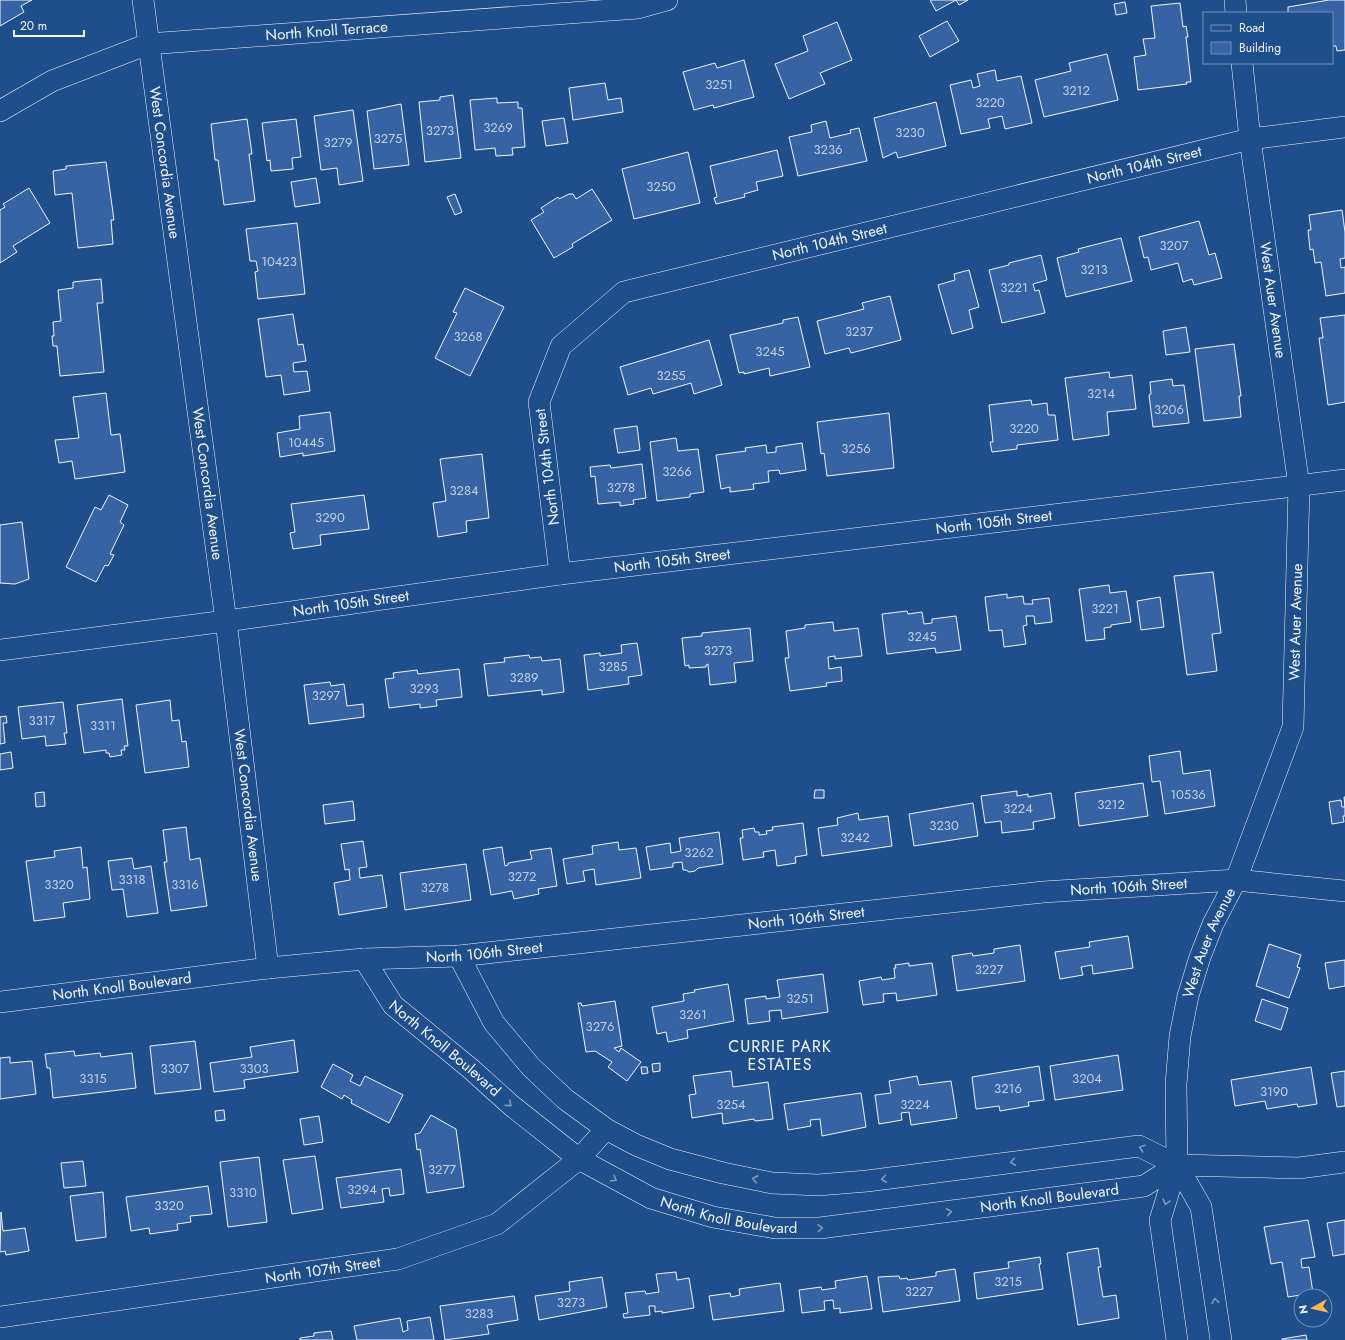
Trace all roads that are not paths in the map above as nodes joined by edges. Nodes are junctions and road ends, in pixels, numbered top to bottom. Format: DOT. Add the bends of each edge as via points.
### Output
graph roads {
  1 [pos="143,0"];
  2 [pos="667,0"];
  3 [pos="1235,0"];
  4 [pos="1236,12"];
  5 [pos="148,44"];
  6 [pos="1242,64"];
  7 [pos="0,111"];
  8 [pos="1345,127"];
  9 [pos="1250,139"];
  10 [pos="1345,480"];
  11 [pos="1299,486"];
  12 [pos="560,574"];
  13 [pos="226,621"];
  14 [pos="0,650"];
  15 [pos="1236,880"];
  16 [pos="1345,891"];
  17 [pos="459,956"];
  18 [pos="364,959"];
  19 [pos="268,968"];
  20 [pos="0,1002"];
  21 [pos="606,1129"];
  22 [pos="579,1159"];
  23 [pos="1345,1162"];
  24 [pos="1177,1164"];
  25 [pos="0,1317"];
  26 [pos="1177,1340"];
  27 [pos="1221,1340"];
  1 -- 5 [label="street, West Concordia Avenue"];
  2 -- 5 [label="street, North Knoll Terrace" via="638,8"];
  3 -- 4 [label="street"];
  5 -- 7 [label="street, North Knoll Terrace" via="52,81"];
  5 -- 13 [label="street, West Concordia Avenue"];
  6 -- 9 [label="street, West Auer Avenue"];
  8 -- 9 [label="street, North 104th Street"];
  9 -- 11 [label="street, West Auer Avenue"];
  9 -- 12 [label="street, North 104th Street" via="624,292 561,346 538,402"];
  10 -- 11 [label="street, North 105th Street"];
  11 -- 12 [label="street, North 105th Street"];
  11 -- 15 [label="street, West Auer Avenue" via="1293,727"];
  12 -- 13 [label="street, North 105th Street"];
  13 -- 14 [label="street, North 105th Street"];
  13 -- 19 [label="street, West Concordia Avenue"];
  15 -- 16 [label="street, North 106th Street"];
  15 -- 17 [label="street, North 106th Street" via="1043,892"];
  15 -- 24 [label="street, West Auer Avenue" via="1200,957 1180,1036 1176,1084"];
  17 -- 18 [label="street, North 106th Street"];
  17 -- 21 [label="street" via="494,1023 531,1066 565,1099"];
  18 -- 19 [label="street, North 106th Street"];
  18 -- 22 [label="street, North Knoll Boulevard, one-way" via="393,1005"];
  19 -- 20 [label="street, North Knoll Boulevard"];
  21 -- 22 [label="street, North 107th Street"];
  24 -- 21 [label="street, one-way" via="1138,1146 867,1181 818,1185 788,1184 723,1174 670,1159"];
  22 -- 24 [label="street, North Knoll Boulevard, one-way" via="651,1198 713,1217 775,1228 820,1228 869,1223 1144,1186"];
  22 -- 25 [label="street, North 107th Street" via="497,1224 398,1259"];
  23 -- 24 [label="street" via="1299,1168"];
  24 -- 26 [label="street, West Auer Avenue, one-way" via="1160,1220"];
  27 -- 24 [label="street, West Auer Avenue, one-way" via="1201,1207"];
}
